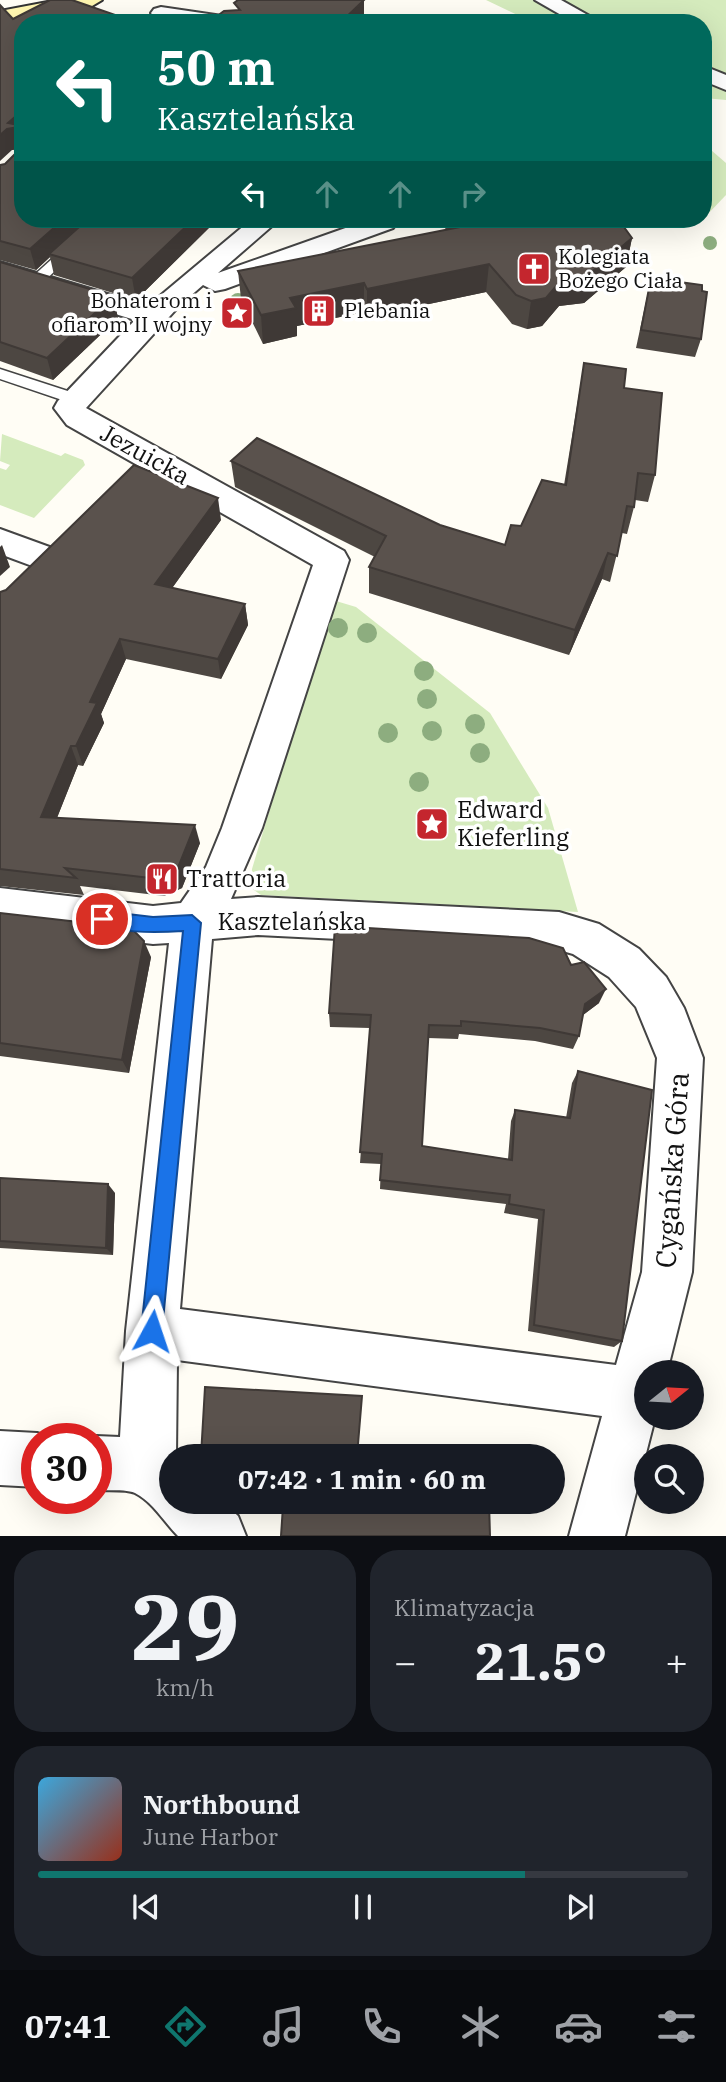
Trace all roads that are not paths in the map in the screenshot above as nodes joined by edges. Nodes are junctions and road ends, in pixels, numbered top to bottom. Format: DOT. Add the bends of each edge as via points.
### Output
graph roads {
  1 [pos="92,0"];
  2 [pos="545,0"];
  3 [pos="55,3"];
  4 [pos="574,14"];
  5 [pos="0,17"];
  6 [pos="94,228"];
  7 [pos="256,228"];
  8 [pos="371,228"];
  9 [pos="0,270"];
  10 [pos="36,281"];
  11 [pos="161,308"];
  12 [pos="0,374"];
  13 [pos="74,399"];
  14 [pos="0,541"];
  15 [pos="17,583"];
  16 [pos="0,907"];
  17 [pos="192,923"];
  18 [pos="584,938"];
  19 [pos="152,1331"];
  20 [pos="645,1360"];
  21 [pos="634,1395"];
  22 [pos="634,1402"];
  23 [pos="0,1458"];
  24 [pos="21,1459"];
  25 [pos="149,1480"];
  26 [pos="218,1536"];
  27 [pos="597,1536"];
  1 -- 3 [label="street"];
  2 -- 4 [label="street"];
  3 -- 5 [label="street"];
  6 -- 10 [label="lane"];
  7 -- 11 [label="street"];
  8 -- 11 [label="street"];
  9 -- 10 [label="street"];
  10 -- 11 [label="street"];
  11 -- 13 [label="street"];
  12 -- 13 [label="lane"];
  13 -- 17 [label="street, Jezuicka" via="69,408 78,418 138,466 332,560 242,828 223,877"];
  14 -- 15 [label="street" via="53,549"];
  16 -- 17 [label="street, Kasztelańska" via="153,925"];
  17 -- 18 [label="street, Kasztelańska" via="257,916 559,931"];
  17 -- 19 [label="street"];
  18 -- 20 [label="street, Cygańska Góra" via="624,963 651,992 680,1058 667,1272"];
  19 -- 21 [label="street"];
  19 -- 25 [label="street"];
  22 -- 27 [label="street, Cygańska Góra"];
  23 -- 24 [label="street"];
  25 -- 26 [label="street"];
}
